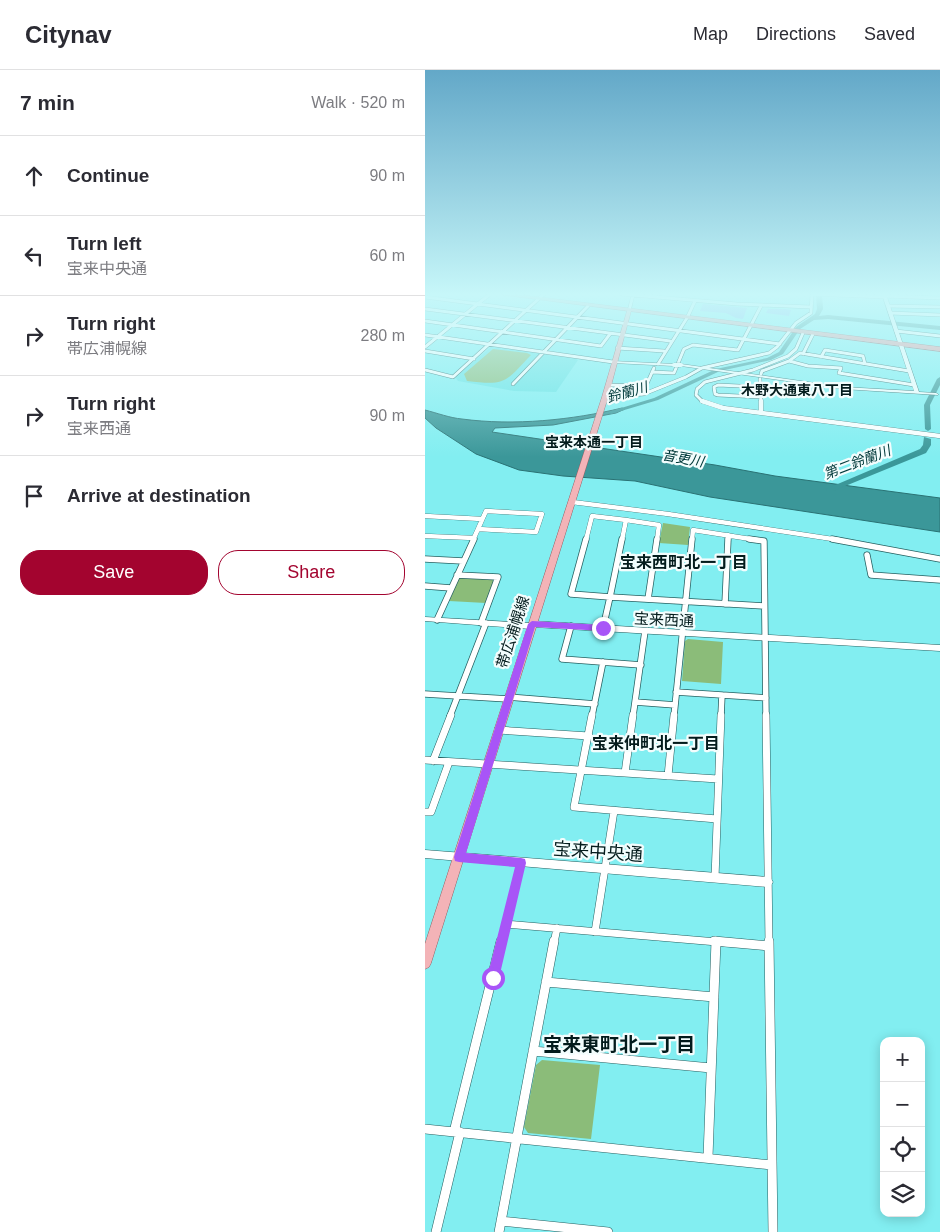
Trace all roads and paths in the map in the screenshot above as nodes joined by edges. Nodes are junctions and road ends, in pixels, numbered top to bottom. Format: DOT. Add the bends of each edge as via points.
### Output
graph roads {
  1 [pos="485,348"];
  2 [pos="519,348"];
  3 [pos="547,348"];
  4 [pos="617,348"];
  5 [pos="620,348"];
  6 [pos="667,348"];
  7 [pos="686,348"];
  8 [pos="715,348"];
  9 [pos="739,348"];
  10 [pos="775,348"];
  11 [pos="796,348"];
  12 [pos="806,348"];
  13 [pos="902,348"];
  14 [pos="425,351"];
  15 [pos="544,352"];
  16 [pos="665,352"];
  17 [pos="803,354"];
  18 [pos="821,357"];
  19 [pos="474,359"];
  20 [pos="789,361"];
  21 [pos="613,362"];
  22 [pos="657,364"];
  23 [pos="867,365"];
  24 [pos="701,368"];
  25 [pos="425,370"];
  26 [pos="909,371"];
  27 [pos="652,372"];
  28 [pos="738,373"];
  29 [pos="864,377"];
  30 [pos="513,384"];
  31 [pos="607,385"];
  32 [pos="914,385"];
  33 [pos="761,387"];
  34 [pos="917,393"];
  35 [pos="935,394"];
  36 [pos="761,397"];
  37 [pos="604,398"];
  38 [pos="761,412"];
  39 [pos="940,436"];
  40 [pos="572,500"];
  41 [pos="425,516"];
  42 [pos="482,519"];
  43 [pos="625,520"];
  44 [pos="478,529"];
  45 [pos="728,535"];
  46 [pos="425,536"];
  47 [pos="474,538"];
  48 [pos="867,555"];
  49 [pos="425,559"];
  50 [pos="940,559"];
  51 [pos="463,561"];
  52 [pos="457,575"];
  53 [pos="940,580"];
  54 [pos="425,586"];
  55 [pos="451,588"];
  56 [pos="609,597"];
  57 [pos="648,599"];
  58 [pos="686,602"];
  59 [pos="725,604"];
  60 [pos="764,606"];
  61 [pos="425,619"];
  62 [pos="437,620"];
  63 [pos="483,623"];
  64 [pos="531,625"];
  65 [pos="571,626"];
  66 [pos="603,628"];
  67 [pos="645,631"];
  68 [pos="682,633"];
  69 [pos="765,638"];
  70 [pos="940,648"];
  71 [pos="603,662"];
  72 [pos="641,665"];
  73 [pos="677,692"];
  74 [pos="425,694"];
  75 [pos="722,695"];
  76 [pos="459,696"];
  77 [pos="508,698"];
  78 [pos="766,698"];
  79 [pos="635,702"];
  80 [pos="595,704"];
  81 [pos="675,705"];
  82 [pos="498,730"];
  83 [pos="589,736"];
  84 [pos="425,760"];
  85 [pos="433,760"];
  86 [pos="449,762"];
  87 [pos="487,764"];
  88 [pos="581,770"];
  89 [pos="625,773"];
  90 [pos="668,776"];
  91 [pos="718,779"];
  92 [pos="614,811"];
  93 [pos="425,812"];
  94 [pos="717,819"];
  95 [pos="425,854"];
  96 [pos="459,857"];
  97 [pos="521,863"];
  98 [pos="605,869"];
  99 [pos="715,878"];
  100 [pos="768,882"];
  101 [pos="506,924"];
  102 [pos="557,928"];
  103 [pos="595,932"];
  104 [pos="716,941"];
  105 [pos="769,946"];
  106 [pos="425,963"];
  107 [pos="546,982"];
  108 [pos="714,998"];
  109 [pos="533,1051"];
  110 [pos="711,1068"];
  111 [pos="425,1129"];
  112 [pos="457,1132"];
  113 [pos="517,1139"];
  114 [pos="708,1157"];
  115 [pos="771,1165"];
  116 [pos="501,1221"];
  117 [pos="436,1232"];
  118 [pos="499,1232"];
  119 [pos="608,1232"];
  120 [pos="773,1232"];
  1 -- 19 [label="street"];
  2 -- 15 [label="street"];
  3 -- 15 [label="street"];
  4 -- 21 [label="main road, 帯広浦幌線"];
  5 -- 16 [label="street"];
  6 -- 16 [label="street"];
  7 -- 27 [label="street" via="674,373"];
  8 -- 9 [label="street" via="734,351"];
  10 -- 24 [label="street" via="769,353"];
  11 -- 28 [label="street" via="776,362"];
  12 -- 17 [label="street"];
  13 -- 26 [label="street"];
  14 -- 19 [label="street"];
  15 -- 21 [label="street"];
  15 -- 30 [label="street"];
  16 -- 22 [label="street"];
  17 -- 18 [label="street"];
  17 -- 20 [label="street"];
  18 -- 23 [label="street"];
  18 -- 23 [label="street" via="825,350 863,356"];
  19 -- 25 [label="street" via="453,377"];
  20 -- 29 [label="street" via="841,368 839,373"];
  20 -- 33 [label="street" via="762,371"];
  21 -- 22 [label="street"];
  21 -- 31 [label="main road, 帯広浦幌線"];
  22 -- 24 [label="street, bridge"];
  22 -- 27 [label="street"];
  23 -- 26 [label="street"];
  23 -- 29 [label="street"];
  24 -- 28 [label="street"];
  24 -- 37 [label="street" via="644,394"];
  26 -- 32 [label="street"];
  27 -- 31 [label="street" via="646,386"];
  28 -- 34 [label="street" via="843,388"];
  28 -- 38 [label="street" via="705,382 697,389 696,395 715,407"];
  29 -- 32 [label="street"];
  31 -- 37 [label="main road, 帯広浦幌線"];
  32 -- 34 [label="street"];
  33 -- 36 [label="street"];
  33 -- 36 [label="street" via="714,387 715,394 719,395"];
  34 -- 35 [label="street"];
  36 -- 38 [label="street"];
  37 -- 40 [label="main road, 帯広浦幌線"];
  38 -- 39 [label="street"];
  40 -- 50 [label="street" via="765,528"];
  40 -- 64 [label="main road, 帯広浦幌線"];
  41 -- 42 [label="street"];
  42 -- 44 [label="street"];
  42 -- 44 [label="street" via="486,511 542,514 536,532"];
  43 -- 56 [label="street"];
  43 -- 56 [label="street" via="592,516 571,594"];
  43 -- 57 [label="street" via="659,524"];
  44 -- 47 [label="street"];
  45 -- 58 [label="street" via="693,530"];
  45 -- 59 [label="street"];
  45 -- 60 [label="street" via="764,541"];
  46 -- 47 [label="street"];
  47 -- 51 [label="street"];
  48 -- 53 [label="street" via="871,575"];
  49 -- 51 [label="street"];
  51 -- 52 [label="street"];
  52 -- 55 [label="street"];
  52 -- 63 [label="street" via="498,577"];
  54 -- 55 [label="street"];
  55 -- 62 [label="street"];
  56 -- 57 [label="street"];
  56 -- 66 [label="street"];
  57 -- 58 [label="street"];
  58 -- 59 [label="street"];
  58 -- 68 [label="street"];
  59 -- 60 [label="street"];
  60 -- 69 [label="street"];
  61 -- 62 [label="street, 宝来西通"];
  62 -- 63 [label="street, 宝来西通"];
  63 -- 64 [label="street, 宝来西通"];
  63 -- 76 [label="street"];
  64 -- 65 [label="street, 宝来西通"];
  64 -- 77 [label="main road, 帯広浦幌線"];
  65 -- 66 [label="street, 宝来西通"];
  65 -- 71 [label="street" via="562,659"];
  66 -- 67 [label="street, 宝来西通"];
  67 -- 68 [label="street, 宝来西通"];
  67 -- 72 [label="street"];
  68 -- 69 [label="street, 宝来西通"];
  68 -- 73 [label="street"];
  69 -- 70 [label="street, 宝来西通"];
  69 -- 78 [label="street"];
  71 -- 72 [label="street"];
  71 -- 80 [label="street"];
  72 -- 79 [label="street"];
  73 -- 75 [label="street"];
  73 -- 81 [label="street"];
  74 -- 76 [label="street"];
  75 -- 78 [label="street"];
  75 -- 91 [label="street"];
  76 -- 77 [label="street"];
  76 -- 85 [label="street"];
  77 -- 80 [label="street"];
  77 -- 82 [label="main road, 帯広浦幌線"];
  78 -- 100 [label="street"];
  79 -- 81 [label="street"];
  79 -- 89 [label="street"];
  80 -- 83 [label="street"];
  81 -- 90 [label="street"];
  82 -- 83 [label="street"];
  82 -- 87 [label="main road, 帯広浦幌線"];
  83 -- 88 [label="street"];
  84 -- 85 [label="street"];
  85 -- 86 [label="street"];
  86 -- 87 [label="street"];
  86 -- 93 [label="street" via="431,812"];
  87 -- 88 [label="street"];
  87 -- 96 [label="main road, 帯広浦幌線"];
  88 -- 89 [label="street"];
  88 -- 92 [label="street" via="574,808"];
  89 -- 90 [label="street"];
  90 -- 91 [label="street"];
  91 -- 94 [label="street"];
  92 -- 94 [label="street"];
  92 -- 98 [label="street"];
  94 -- 99 [label="street"];
  95 -- 96 [label="street, 宝来中央通"];
  96 -- 97 [label="street, 宝来中央通"];
  96 -- 106 [label="main road, 帯広浦幌線"];
  97 -- 98 [label="street, 宝来中央通"];
  97 -- 101 [label="street"];
  98 -- 99 [label="street, 宝来中央通"];
  98 -- 103 [label="street"];
  99 -- 100 [label="street, 宝来中央通"];
  100 -- 105 [label="street"];
  101 -- 102 [label="street"];
  101 -- 112 [label="street"];
  102 -- 103 [label="street"];
  102 -- 107 [label="street"];
  103 -- 104 [label="street"];
  104 -- 105 [label="street"];
  104 -- 108 [label="street"];
  105 -- 115 [label="street"];
  107 -- 108 [label="street"];
  107 -- 109 [label="street"];
  108 -- 110 [label="street"];
  109 -- 110 [label="street"];
  109 -- 113 [label="street"];
  110 -- 114 [label="street"];
  111 -- 112 [label="street"];
  112 -- 113 [label="street"];
  112 -- 117 [label="street"];
  113 -- 114 [label="street"];
  113 -- 116 [label="street"];
  114 -- 115 [label="street"];
  115 -- 120 [label="street"];
  116 -- 118 [label="street"];
  116 -- 119 [label="street"];
}
